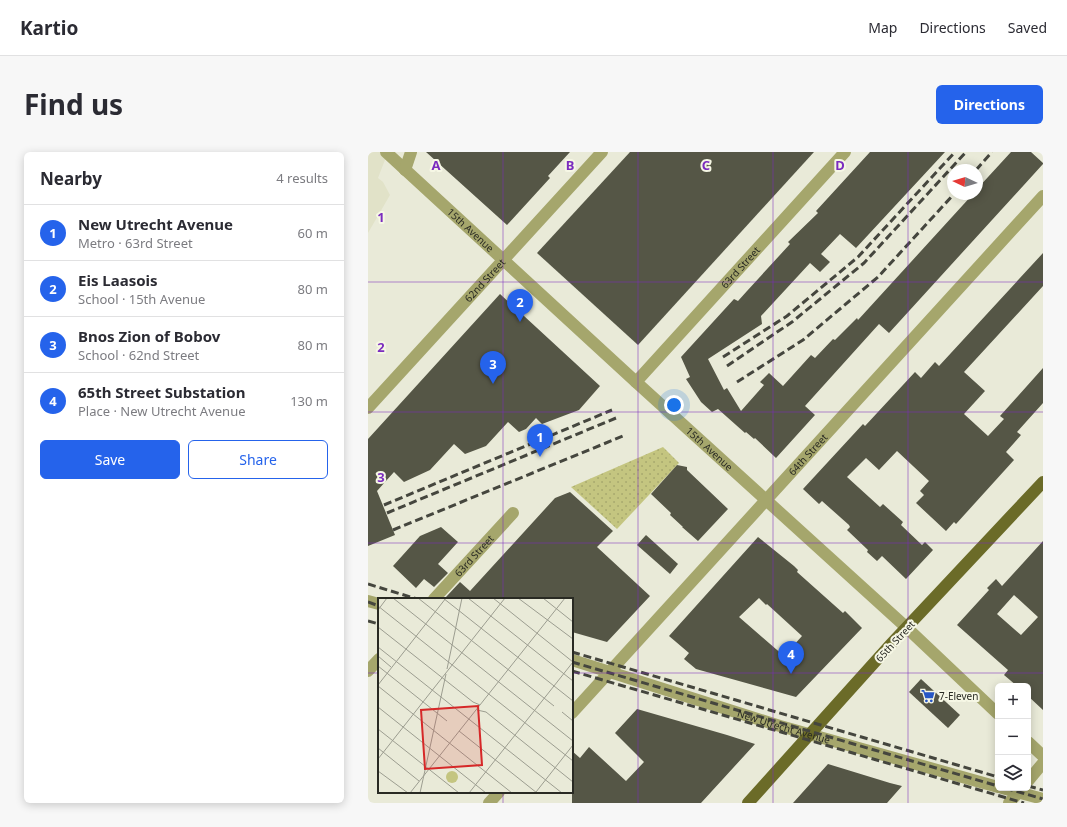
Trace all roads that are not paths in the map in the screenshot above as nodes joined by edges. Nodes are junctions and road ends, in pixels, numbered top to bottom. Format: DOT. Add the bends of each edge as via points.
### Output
graph roads {
  1 [pos="386,152"];
  2 [pos="411,152"];
  3 [pos="602,152"];
  4 [pos="845,152"];
  5 [pos="403,168"];
  6 [pos="1043,196"];
  7 [pos="504,260"];
  8 [pos="636,382"];
  9 [pos="368,408"];
  10 [pos="1043,482"];
  11 [pos="766,500"];
  12 [pos="513,512"];
  13 [pos="435,598"];
  14 [pos="368,601"];
  15 [pos="378,604"];
  16 [pos="907,628"];
  17 [pos="378,660"];
  18 [pos="573,660"];
  19 [pos="368,671"];
  20 [pos="610,671"];
  21 [pos="995,711"];
  22 [pos="573,712"];
  23 [pos="810,734"];
  24 [pos="1031,745"];
  25 [pos="1043,756"];
  26 [pos="1043,763"];
  27 [pos="1031,777"];
  28 [pos="995,786"];
  29 [pos="1019,791"];
  30 [pos="1023,791"];
  31 [pos="498,793"];
  32 [pos="1043,799"];
  33 [pos="489,803"];
  34 [pos="748,803"];
  35 [pos="1009,803"];
  1 -- 5 [label="street, 15th Avenue"];
  2 -- 5 [label="street"];
  3 -- 7 [label="street, 62nd Street"];
  4 -- 8 [label="street, 63rd Street"];
  5 -- 7 [label="street, 15th Avenue"];
  6 -- 11 [label="street, 64th Street"];
  7 -- 8 [label="street, 15th Avenue"];
  7 -- 9 [label="street, 62nd Street"];
  8 -- 11 [label="street, 15th Avenue"];
  10 -- 16 [label="main road, 65th Street"];
  11 -- 16 [label="street, 15th Avenue"];
  11 -- 20 [label="street, 64th Street"];
  12 -- 13 [label="street, 63rd Street"];
  14 -- 15 [label="street"];
  16 -- 21 [label="street, 15th Avenue"];
  16 -- 23 [label="main road, 65th Street"];
  17 -- 19 [label="street"];
  18 -- 20 [label="street, New Utrecht Avenue"];
  20 -- 22 [label="street, 64th Street"];
  20 -- 23 [label="street, New Utrecht Avenue"];
  23 -- 28 [label="street, New Utrecht Avenue"];
  23 -- 34 [label="main road, 65th Street"];
  24 -- 25 [label="street"];
  26 -- 27 [label="street"];
  29 -- 35 [label="street"];
  30 -- 32 [label="street"];
  31 -- 33 [label="street"];
}
